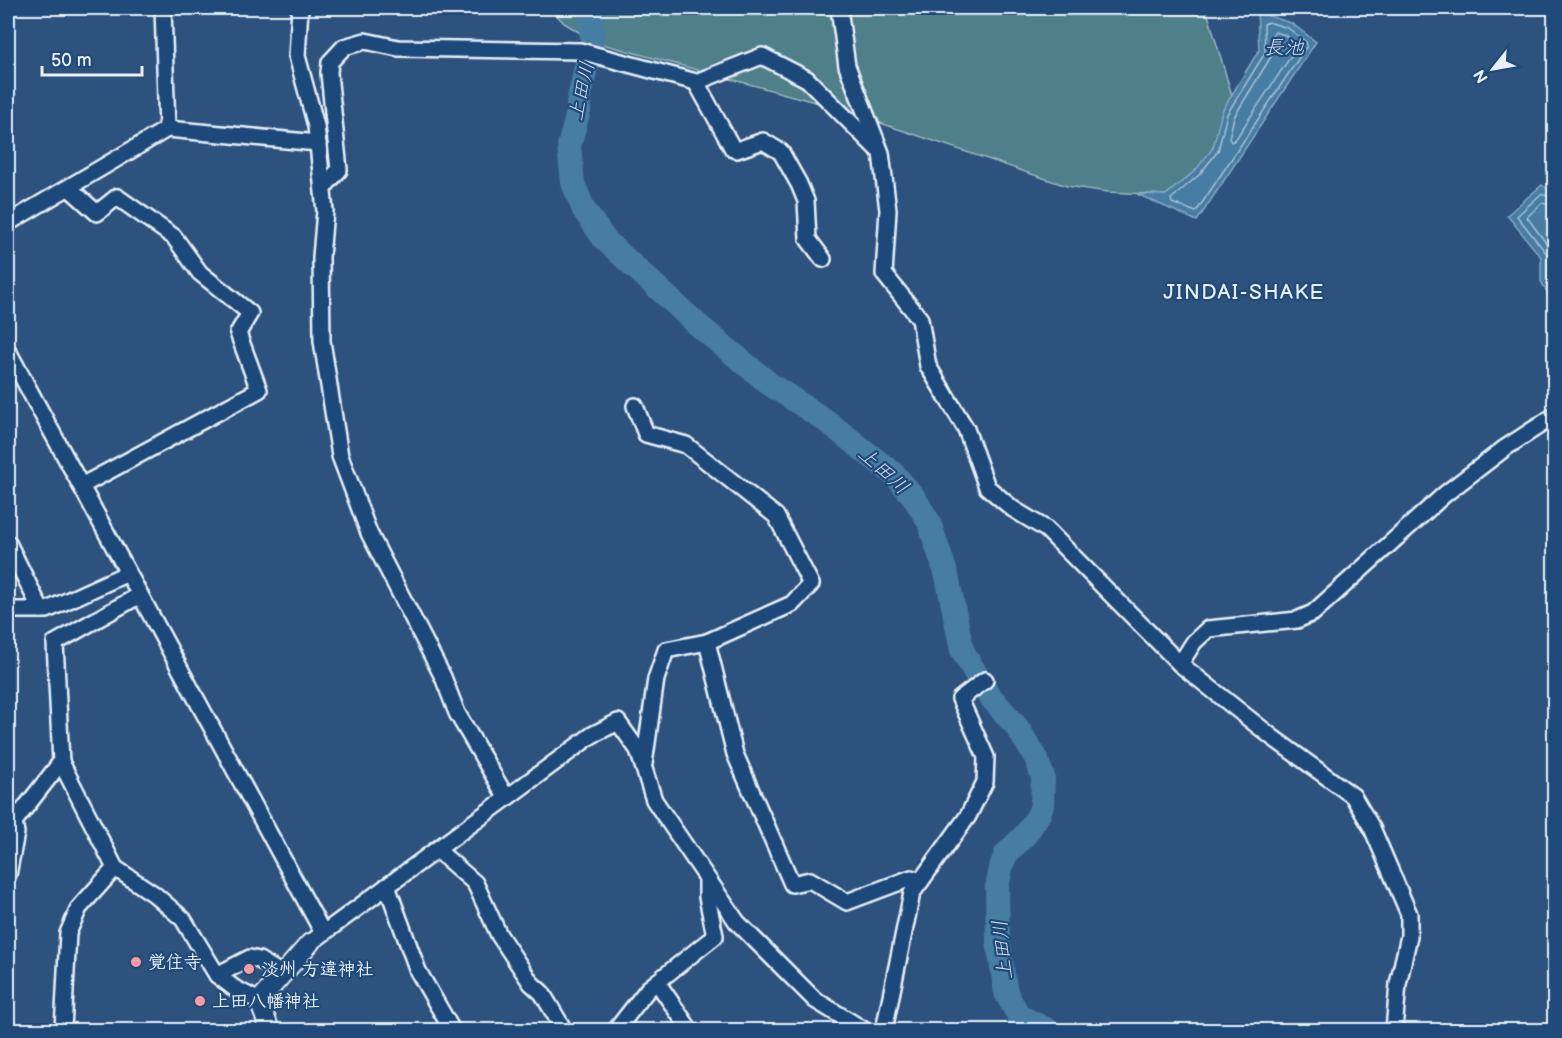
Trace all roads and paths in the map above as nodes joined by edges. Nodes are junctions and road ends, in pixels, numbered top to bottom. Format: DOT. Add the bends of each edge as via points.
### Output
graph roads {
  1 [pos="163,8"];
  2 [pos="300,8"];
  3 [pos="839,8"];
  4 [pos="696,82"];
  5 [pos="167,129"];
  6 [pos="318,143"];
  7 [pos="881,153"];
  8 [pos="69,188"];
  9 [pos="323,188"];
  10 [pos="8,223"];
  11 [pos="823,259"];
  12 [pos="8,351"];
  13 [pos="635,406"];
  14 [pos="1554,416"];
  15 [pos="81,486"];
  16 [pos="8,543"];
  17 [pos="128,573"];
  18 [pos="140,595"];
  19 [pos="8,610"];
  20 [pos="41,610"];
  21 [pos="707,642"];
  22 [pos="1180,664"];
  23 [pos="986,680"];
  24 [pos="61,762"];
  25 [pos="643,767"];
  26 [pos="506,797"];
  27 [pos="437,850"];
  28 [pos="116,868"];
  29 [pos="8,875"];
  30 [pos="707,879"];
  31 [pos="921,881"];
  32 [pos="387,886"];
  33 [pos="317,938"];
  34 [pos="282,974"];
  35 [pos="218,975"];
  36 [pos="657,982"];
  37 [pos="259,1002"];
  38 [pos="63,1030"];
  39 [pos="270,1030"];
  40 [pos="452,1030"];
  41 [pos="564,1030"];
  42 [pos="616,1030"];
  43 [pos="690,1030"];
  44 [pos="864,1030"];
  45 [pos="884,1030"];
  46 [pos="1394,1030"];
  1 -- 5 [label="street"];
  2 -- 6 [label="street" via="297,56"];
  3 -- 7 [label="street" via="847,66"];
  4 -- 7 [label="street" via="762,56 807,80"];
  4 -- 9 [label="street" via="580,51 398,48 365,41 344,47 330,62 339,170"];
  4 -- 11 [label="street" via="733,149 763,141 781,152 806,201 808,239"];
  5 -- 6 [label="street"];
  5 -- 8 [label="street"];
  6 -- 9 [label="street"];
  7 -- 22 [label="street" via="888,210 884,274 920,318 928,366 966,429 987,488 1046,529"];
  8 -- 10 [label="street"];
  8 -- 15 [label="street" via="97,213 117,197 174,237 200,273 250,313 238,333 259,390"];
  9 -- 26 [label="street" via="322,342 340,456 369,533 443,677 457,713"];
  12 -- 15 [label="street"];
  13 -- 21 [label="street" via="646,434 687,446 776,516 811,584 792,604"];
  14 -- 22 [label="street" via="1505,447 1445,494 1313,613 1297,620 1208,628"];
  15 -- 17 [label="street"];
  16 -- 20 [label="street"];
  17 -- 18 [label="street"];
  17 -- 20 [label="street"];
  18 -- 24 [label="street" via="55,643"];
  18 -- 33 [label="street"];
  19 -- 20 [label="street"];
  21 -- 25 [label="street" via="666,650 656,679"];
  21 -- 31 [label="street" via="735,754 792,884 810,880 847,902 912,878"];
  22 -- 46 [label="street" via="1353,796 1372,828 1409,914"];
  23 -- 31 [label="street" via="960,699 986,757 985,782 968,816"];
  24 -- 28 [label="street"];
  24 -- 29 [label="street" via="14,822 16,833"];
  25 -- 26 [label="street" via="638,750 618,722 592,735"];
  25 -- 30 [label="street" via="654,800"];
  26 -- 27 [label="street"];
  27 -- 32 [label="street"];
  27 -- 41 [label="street" via="475,883 499,935"];
  28 -- 35 [label="street" via="183,919"];
  28 -- 38 [label="street" via="79,908 68,933"];
  30 -- 36 [label="street" via="715,936"];
  30 -- 44 [label="street" via="737,922 815,1000"];
  31 -- 45 [label="street" via="912,893"];
  32 -- 33 [label="street"];
  32 -- 40 [label="street" via="418,970"];
  33 -- 34 [label="street"];
  34 -- 35 [label="street" via="250,958"];
  34 -- 37 [label="street"];
  35 -- 37 [label="street"];
  36 -- 42 [label="street"];
  36 -- 43 [label="street"];
  37 -- 39 [label="street"];
}
